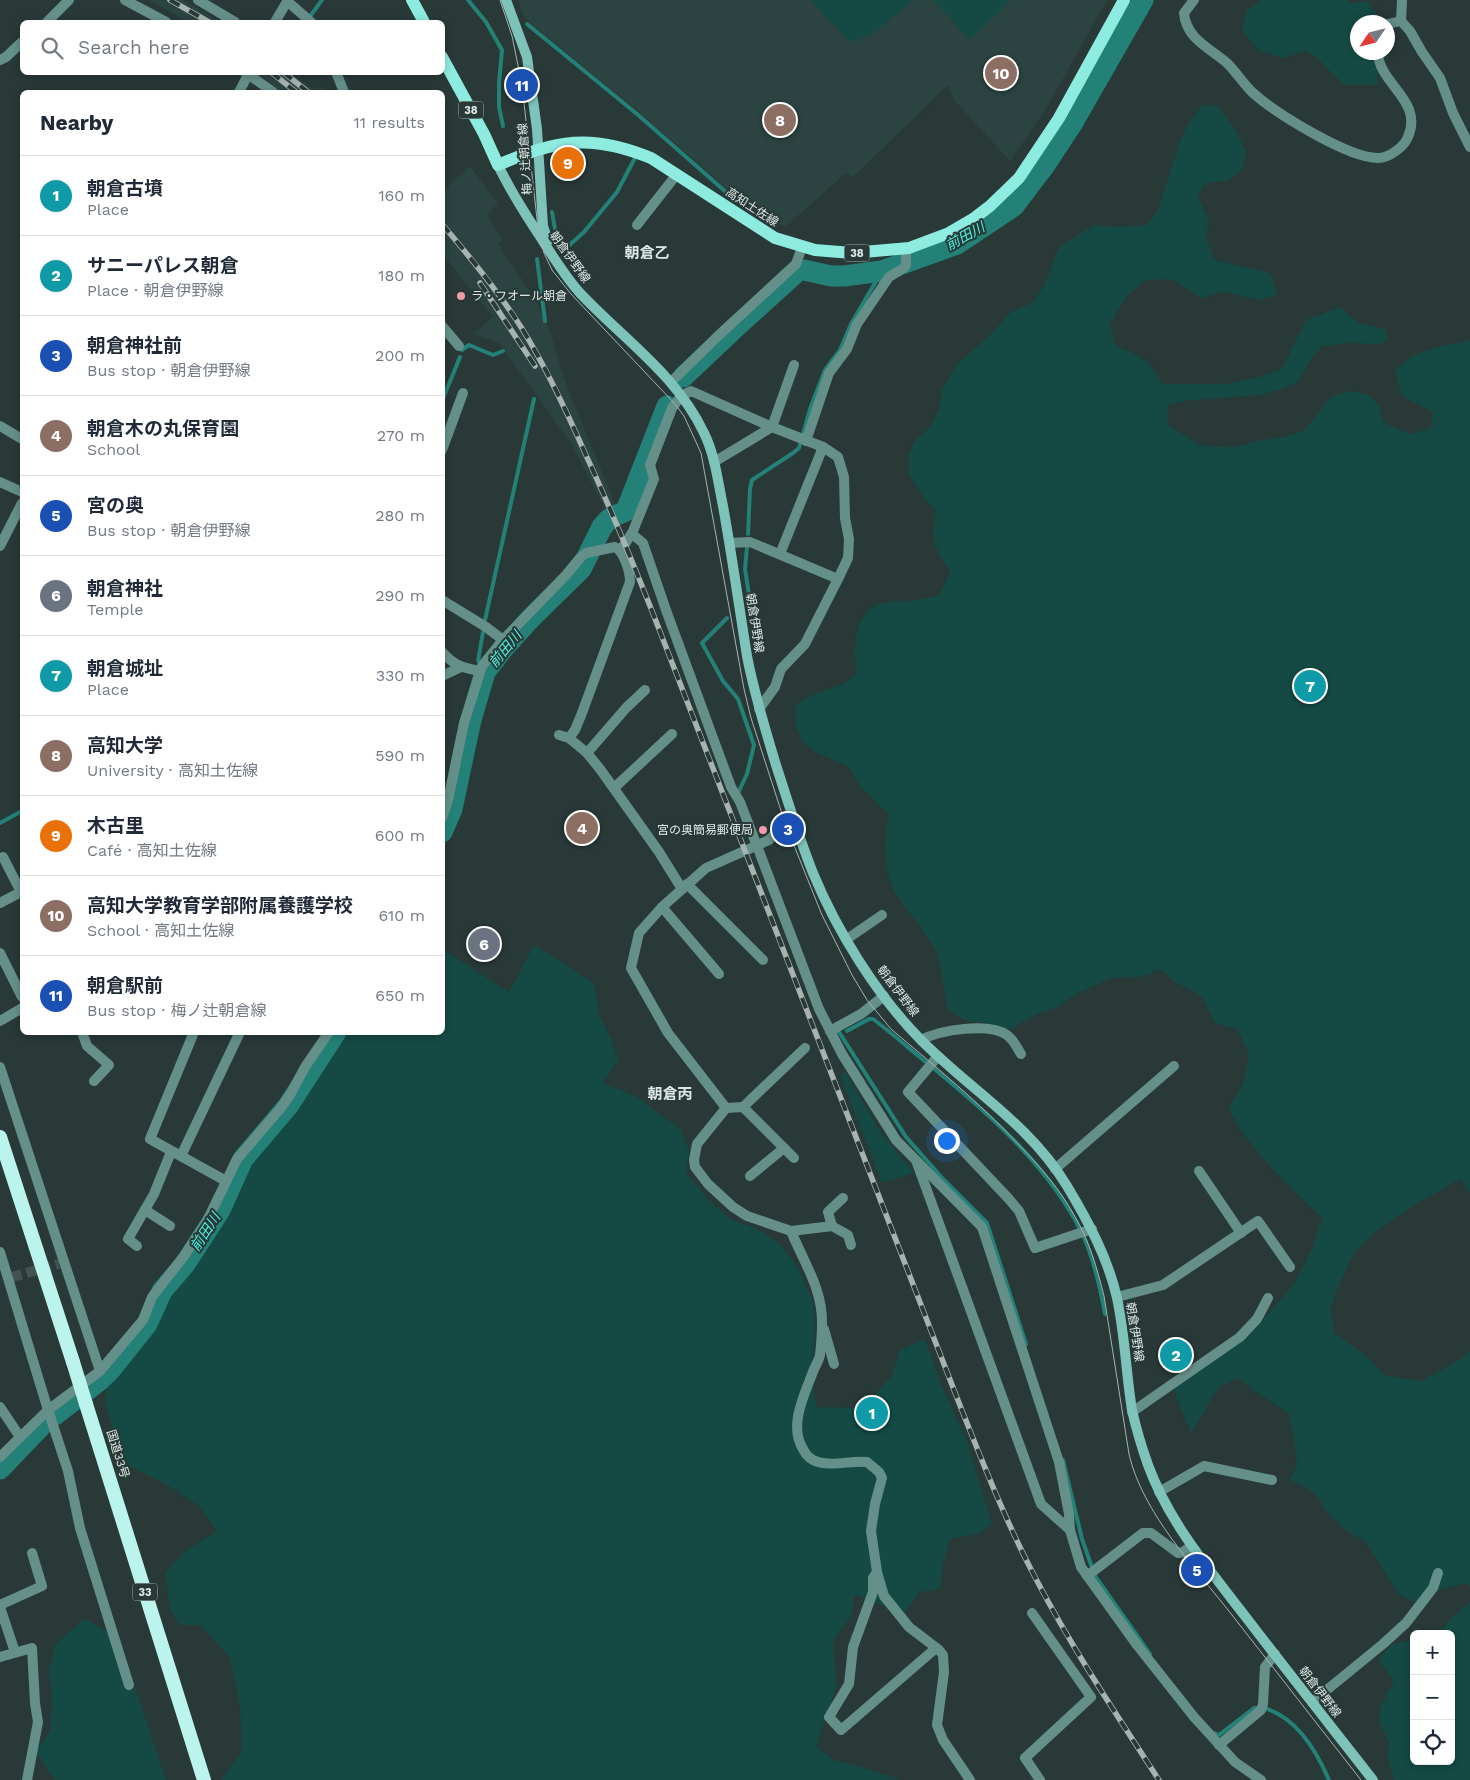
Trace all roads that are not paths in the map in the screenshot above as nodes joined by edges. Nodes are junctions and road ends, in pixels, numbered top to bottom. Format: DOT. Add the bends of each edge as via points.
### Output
graph roads {
  1 [pos="69,0"];
  2 [pos="125,0"];
  3 [pos="198,0"];
  4 [pos="288,0"];
  5 [pos="412,0"];
  6 [pos="506,0"];
  7 [pos="1124,0"];
  8 [pos="1194,0"];
  9 [pos="1402,0"];
  10 [pos="49,20"];
  11 [pos="162,20"];
  12 [pos="232,20"];
  13 [pos="276,20"];
  14 [pos="309,20"];
  15 [pos="423,20"];
  16 [pos="1401,21"];
  17 [pos="1395,22"];
  18 [pos="20,44"];
  19 [pos="0,60"];
  20 [pos="1380,60"];
  21 [pos="445,62"];
  22 [pos="246,75"];
  23 [pos="247,75"];
  24 [pos="337,75"];
  25 [pos="240,90"];
  26 [pos="269,90"];
  27 [pos="343,90"];
  28 [pos="1470,147"];
  29 [pos="537,149"];
  30 [pos="498,165"];
  31 [pos="677,174"];
  32 [pos="637,224"];
  33 [pos="802,247"];
  34 [pos="906,257"];
  35 [pos="553,258"];
  36 [pos="445,330"];
  37 [pos="459,346"];
  38 [pos="794,365"];
  39 [pos="671,382"];
  40 [pos="463,393"];
  41 [pos="681,396"];
  42 [pos="0,426"];
  43 [pos="772,427"];
  44 [pos="20,438"];
  45 [pos="806,441"];
  46 [pos="445,442"];
  47 [pos="822,447"];
  48 [pos="714,462"];
  49 [pos="0,482"];
  50 [pos="20,491"];
  51 [pos="20,511"];
  52 [pos="632,534"];
  53 [pos="730,542"];
  54 [pos="0,546"];
  55 [pos="620,550"];
  56 [pos="780,554"];
  57 [pos="838,579"];
  58 [pos="445,602"];
  59 [pos="502,640"];
  60 [pos="445,655"];
  61 [pos="461,667"];
  62 [pos="479,671"];
  63 [pos="445,675"];
  64 [pos="645,690"];
  65 [pos="759,709"];
  66 [pos="672,734"];
  67 [pos="587,753"];
  68 [pos="614,788"];
  69 [pos="445,809"];
  70 [pos="792,816"];
  71 [pos="754,847"];
  72 [pos="3,857"];
  73 [pos="684,887"];
  74 [pos="20,890"];
  75 [pos="20,893"];
  76 [pos="0,903"];
  77 [pos="662,907"];
  78 [pos="882,916"];
  79 [pos="847,939"];
  80 [pos="0,953"];
  81 [pos="763,960"];
  82 [pos="719,974"];
  83 [pos="20,993"];
  84 [pos="884,996"];
  85 [pos="20,1009"];
  86 [pos="0,1021"];
  87 [pos="830,1032"];
  88 [pos="83,1035"];
  89 [pos="193,1035"];
  90 [pos="239,1035"];
  91 [pos="327,1035"];
  92 [pos="921,1040"];
  93 [pos="804,1048"];
  94 [pos="1021,1054"];
  95 [pos="938,1056"];
  96 [pos="1174,1066"];
  97 [pos="0,1068"];
  98 [pos="94,1081"];
  99 [pos="743,1107"];
  100 [pos="726,1108"];
  101 [pos="0,1137"];
  102 [pos="784,1148"];
  103 [pos="171,1152"];
  104 [pos="181,1156"];
  105 [pos="794,1158"];
  106 [pos="917,1162"];
  107 [pos="1055,1169"];
  108 [pos="1199,1171"];
  109 [pos="750,1176"];
  110 [pos="226,1181"];
  111 [pos="844,1198"];
  112 [pos="145,1210"];
  113 [pos="170,1226"];
  114 [pos="832,1226"];
  115 [pos="1092,1229"];
  116 [pos="791,1231"];
  117 [pos="1241,1233"];
  118 [pos="851,1245"];
  119 [pos="137,1246"];
  120 [pos="0,1252"];
  121 [pos="1290,1267"];
  122 [pos="6,1277"];
  123 [pos="1117,1297"];
  124 [pos="1268,1298"];
  125 [pos="822,1324"];
  126 [pos="834,1364"];
  127 [pos="100,1371"];
  128 [pos="0,1407"];
  129 [pos="48,1410"];
  130 [pos="1132,1412"];
  131 [pos="20,1437"];
  132 [pos="0,1457"];
  133 [pos="1272,1480"];
  134 [pos="1159,1492"];
  135 [pos="1070,1530"];
  136 [pos="1191,1546"];
  137 [pos="32,1552"];
  138 [pos="877,1572"];
  139 [pos="1438,1574"];
  140 [pos="1087,1576"];
  141 [pos="0,1606"];
  142 [pos="1032,1613"];
  143 [pos="936,1648"];
  144 [pos="15,1652"];
  145 [pos="1275,1654"];
  146 [pos="0,1657"];
  147 [pos="129,1685"];
  148 [pos="1312,1702"];
  149 [pos="1219,1745"];
  150 [pos="28,1780"];
  151 [pos="204,1780"];
  152 [pos="970,1780"];
  153 [pos="1040,1780"];
  154 [pos="1261,1780"];
  155 [pos="1373,1780"];
  1 -- 10 [label="street"];
  2 -- 11 [label="street"];
  3 -- 12 [label="street"];
  4 -- 13 [label="street"];
  4 -- 14 [label="street"];
  5 -- 15 [label="main road"];
  6 -- 29 [label="main road, 梅ノ辻朝倉線" via="527,56"];
  7 -- 34 [label="main road, 高知土佐線 / 38" via="1059,118 1019,178 973,219"];
  8 -- 20 [label="street" via="1184,14 1189,30 1200,43 1227,63 1252,91 1274,109 1324,138 1362,156 1381,158 1396,152 1408,139 1412,123 1406,100 1384,72"];
  9 -- 16 [label="street"];
  16 -- 17 [label="street"];
  16 -- 28 [label="street" via="1440,78"];
  18 -- 19 [label="street"];
  21 -- 30 [label="main road, 38"];
  22 -- 25 [label="street"];
  23 -- 26 [label="street"];
  24 -- 27 [label="street"];
  29 -- 30 [label="main road, 高知土佐線 / 38"];
  29 -- 31 [label="main road, 高知土佐線 / 38" via="578,142 605,143 651,158"];
  29 -- 35 [label="main road, 梅ノ辻朝倉線" via="543,226"];
  30 -- 35 [label="main road, 朝倉伊野線"];
  31 -- 32 [label="street"];
  31 -- 33 [label="main road, 高知土佐線 / 38" via="775,238"];
  33 -- 34 [label="main road, 高知土佐線 / 38"];
  33 -- 39 [label="street" via="796,264"];
  34 -- 45 [label="street" via="904,268 888,277 857,324 847,349 828,373"];
  35 -- 39 [label="main road, 朝倉伊野線" via="578,290"];
  36 -- 37 [label="street"];
  38 -- 43 [label="street"];
  39 -- 41 [label="main road, 朝倉伊野線"];
  40 -- 46 [label="street"];
  41 -- 43 [label="street" via="691,391"];
  41 -- 48 [label="main road, 朝倉伊野線" via="706,434"];
  41 -- 52 [label="street" via="672,408 650,465 654,479"];
  42 -- 44 [label="street"];
  43 -- 45 [label="street"];
  43 -- 48 [label="street"];
  45 -- 47 [label="street"];
  47 -- 56 [label="street"];
  47 -- 57 [label="street" via="838,457 844,477 848,558"];
  48 -- 53 [label="main road, 朝倉伊野線"];
  49 -- 50 [label="street"];
  51 -- 54 [label="street"];
  52 -- 55 [label="street"];
  52 -- 71 [label="street" via="643,543"];
  53 -- 56 [label="street" via="750,542"];
  53 -- 65 [label="main road, 朝倉伊野線" via="748,663"];
  55 -- 59 [label="street" via="615,547 589,553"];
  55 -- 67 [label="street" via="630,582 575,730 564,736"];
  56 -- 57 [label="street"];
  57 -- 65 [label="street" via="805,644 781,669 775,687"];
  58 -- 59 [label="street"];
  59 -- 62 [label="street"];
  60 -- 61 [label="street"];
  61 -- 62 [label="street"];
  61 -- 63 [label="street"];
  62 -- 69 [label="street"];
  64 -- 67 [label="street"];
  65 -- 70 [label="main road, 朝倉伊野線"];
  66 -- 68 [label="street"];
  67 -- 68 [label="street"];
  68 -- 73 [label="street"];
  70 -- 71 [label="street" via="769,840"];
  70 -- 79 [label="main road, 朝倉伊野線" via="815,877"];
  71 -- 73 [label="street" via="706,868"];
  71 -- 87 [label="street"];
  72 -- 74 [label="street"];
  73 -- 77 [label="street"];
  73 -- 81 [label="street"];
  75 -- 76 [label="street"];
  77 -- 82 [label="street"];
  77 -- 100 [label="street" via="639,933 631,968 668,1033"];
  78 -- 79 [label="street"];
  79 -- 84 [label="main road, 朝倉伊野線"];
  80 -- 83 [label="street"];
  84 -- 87 [label="street"];
  84 -- 92 [label="main road, 朝倉伊野線"];
  85 -- 86 [label="street"];
  87 -- 106 [label="street" via="896,1140"];
  88 -- 98 [label="street" via="88,1046 109,1064"];
  89 -- 103 [label="street" via="150,1139"];
  90 -- 104 [label="street"];
  91 -- 110 [label="street" via="283,1105 241,1152"];
  92 -- 94 [label="street" via="932,1034 955,1030 998,1030 1008,1036"];
  92 -- 95 [label="main road, 朝倉伊野線"];
  93 -- 99 [label="street"];
  95 -- 107 [label="main road, 朝倉伊野線" via="1021,1128"];
  95 -- 115 [label="street" via="908,1092 1014,1204 1035,1248"];
  96 -- 107 [label="street"];
  97 -- 127 [label="street"];
  99 -- 100 [label="street"];
  99 -- 102 [label="street"];
  100 -- 116 [label="street" via="697,1144 695,1167 733,1207 747,1216"];
  101 -- 151 [label="highway, 国道33号 / 33, bridge"];
  102 -- 105 [label="street"];
  102 -- 109 [label="street"];
  103 -- 104 [label="street"];
  103 -- 112 [label="street"];
  104 -- 110 [label="street"];
  106 -- 135 [label="street" via="1041,1504"];
  106 -- 135 [label="street" via="982,1227 1059,1462"];
  107 -- 115 [label="main road, 朝倉伊野線"];
  108 -- 117 [label="street"];
  110 -- 127 [label="street" via="207,1221 152,1297 143,1320"];
  111 -- 114 [label="street" via="828,1212"];
  112 -- 113 [label="street"];
  112 -- 119 [label="street" via="128,1240"];
  114 -- 116 [label="street"];
  114 -- 118 [label="street" via="848,1235"];
  115 -- 123 [label="main road, 朝倉伊野線"];
  116 -- 125 [label="street" via="819,1292"];
  117 -- 121 [label="street" via="1258,1221 1261,1223"];
  117 -- 123 [label="street" via="1162,1285"];
  120 -- 122 [label="street"];
  122 -- 129 [label="street"];
  123 -- 130 [label="main road, 朝倉伊野線"];
  124 -- 130 [label="street" via="1257,1320 1240,1337"];
  125 -- 126 [label="street"];
  125 -- 138 [label="street" via="820,1355 797,1417 798,1442 813,1460 825,1463 867,1462 879,1472 882,1478 874,1504 871,1531"];
  127 -- 129 [label="street"];
  128 -- 131 [label="street"];
  129 -- 131 [label="street"];
  129 -- 147 [label="street" via="68,1471 80,1528"];
  130 -- 134 [label="main road, 朝倉伊野線"];
  131 -- 132 [label="street"];
  133 -- 134 [label="street" via="1204,1466"];
  134 -- 136 [label="main road, 朝倉伊野線"];
  135 -- 140 [label="street"];
  136 -- 140 [label="street" via="1178,1553 1151,1533 1143,1533"];
  136 -- 145 [label="main road, 朝倉伊野線"];
  137 -- 141 [label="street" via="42,1586"];
  138 -- 143 [label="street" via="884,1596 899,1617"];
  138 -- 143 [label="street" via="853,1647 849,1684 830,1717 840,1730"];
  139 -- 148 [label="street" via="1433,1588 1406,1623"];
  140 -- 149 [label="street" via="1165,1682"];
  141 -- 144 [label="street"];
  142 -- 153 [label="street" via="1091,1696 1025,1758"];
  143 -- 152 [label="street" via="943,1655 944,1672 937,1725 943,1740"];
  144 -- 146 [label="street"];
  144 -- 150 [label="street" via="32,1648 38,1722"];
  145 -- 148 [label="main road, 朝倉伊野線"];
  145 -- 149 [label="street" via="1264,1667 1261,1710"];
  148 -- 155 [label="main road, 朝倉伊野線"];
  149 -- 154 [label="street" via="1235,1762"];
}
